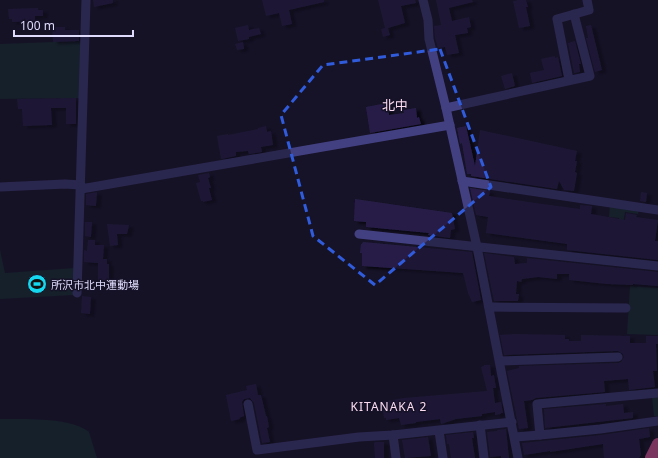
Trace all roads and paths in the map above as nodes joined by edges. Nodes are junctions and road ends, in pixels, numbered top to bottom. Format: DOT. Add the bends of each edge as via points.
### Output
graph roads {
  1 [pos="86,0"];
  2 [pos="423,0"];
  3 [pos="587,0"];
  4 [pos="574,14"];
  5 [pos="568,80"];
  6 [pos="446,108"];
  7 [pos="450,125"];
  8 [pos="462,181"];
  9 [pos="0,187"];
  10 [pos="81,187"];
  11 [pos="658,210"];
  12 [pos="359,234"];
  13 [pos="477,247"];
  14 [pos="658,266"];
  15 [pos="77,293"];
  16 [pos="489,307"];
  17 [pos="626,308"];
  18 [pos="618,357"];
  19 [pos="500,362"];
  20 [pos="658,393"];
  21 [pos="248,404"];
  22 [pos="658,421"];
  23 [pos="512,422"];
  24 [pos="480,426"];
  25 [pos="439,430"];
  26 [pos="393,435"];
  27 [pos="540,435"];
  28 [pos="515,437"];
  29 [pos="658,444"];
  30 [pos="654,457"];
  31 [pos="396,458"];
  32 [pos="443,458"];
  33 [pos="484,458"];
  34 [pos="518,458"];
  1 -- 10 [label="street"];
  2 -- 6 [label="street" via="429,39"];
  3 -- 4 [label="street" via="589,10"];
  4 -- 5 [label="street" via="557,19"];
  4 -- 5 [label="street" via="590,76"];
  5 -- 6 [label="street"];
  6 -- 7 [label="street"];
  7 -- 8 [label="street"];
  7 -- 10 [label="street"];
  8 -- 11 [label="street"];
  8 -- 13 [label="street"];
  9 -- 10 [label="street" via="65,184"];
  10 -- 15 [label="street"];
  12 -- 13 [label="street"];
  13 -- 14 [label="street"];
  13 -- 16 [label="street"];
  16 -- 17 [label="street"];
  16 -- 19 [label="street"];
  18 -- 19 [label="street"];
  19 -- 23 [label="street"];
  20 -- 27 [label="street" via="537,404"];
  21 -- 26 [label="street" via="257,450"];
  22 -- 27 [label="street" via="600,430"];
  23 -- 24 [label="street"];
  23 -- 28 [label="street"];
  24 -- 25 [label="street"];
  24 -- 33 [label="street"];
  25 -- 26 [label="street"];
  25 -- 32 [label="street"];
  26 -- 31 [label="street"];
  27 -- 28 [label="street"];
  28 -- 34 [label="street"];
  29 -- 30 [label="highway"];
}
